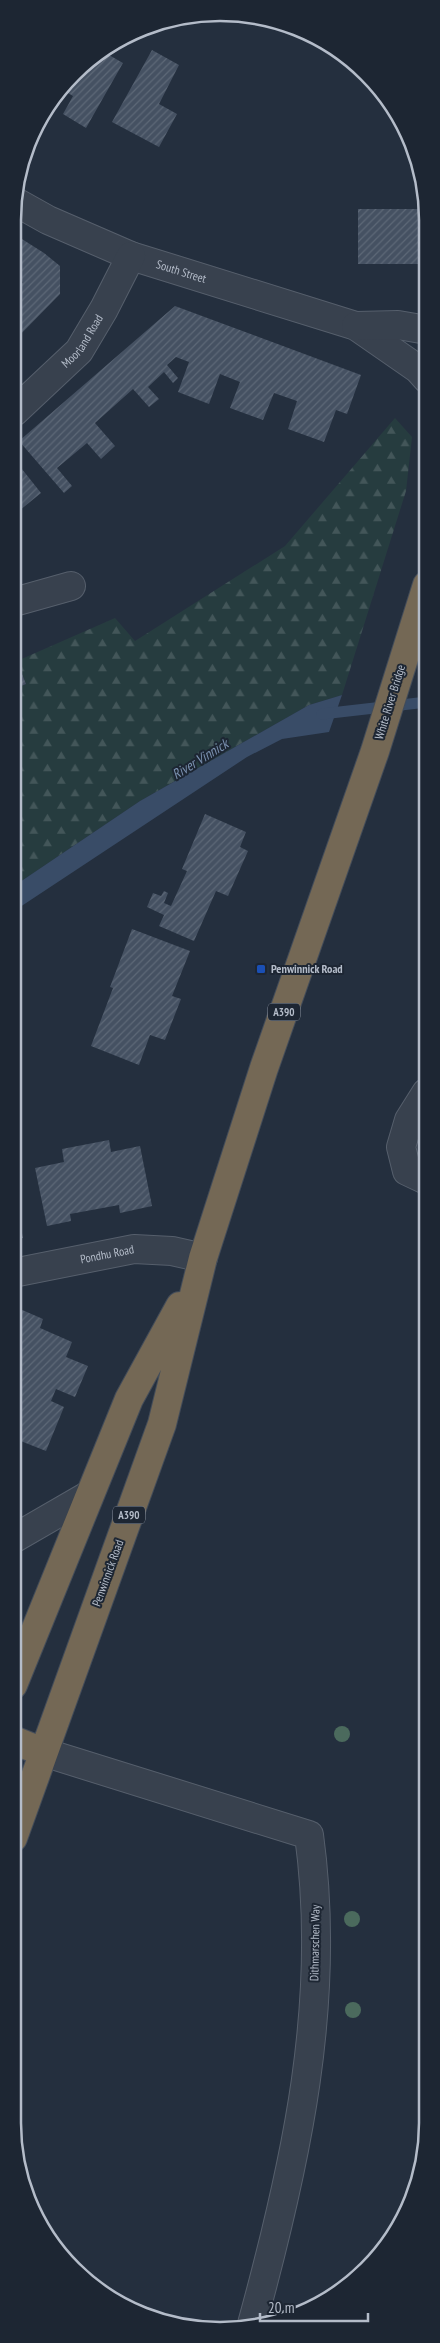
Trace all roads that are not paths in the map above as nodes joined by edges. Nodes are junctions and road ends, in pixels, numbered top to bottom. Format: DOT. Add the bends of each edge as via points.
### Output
graph roads {
  1 [pos="22,206"];
  2 [pos="131,256"];
  3 [pos="356,326"];
  4 [pos="419,329"];
  5 [pos="419,369"];
  6 [pos="21,405"];
  7 [pos="71,586"];
  8 [pos="21,600"];
  9 [pos="419,623"];
  10 [pos="375,751"];
  11 [pos="419,1104"];
  12 [pos="419,1177"];
  13 [pos="201,1266"];
  14 [pos="21,1271"];
  15 [pos="89,1495"];
  16 [pos="21,1534"];
  17 [pos="21,1665"];
  18 [pos="22,1747"];
  19 [pos="253,2319"];
  1 -- 2 [label="street, South Street"];
  2 -- 3 [label="street, South Street"];
  2 -- 6 [label="street, Moorland Road" via="79,351"];
  3 -- 4 [label="street, South Street" via="398,325"];
  3 -- 5 [label="street, South Street"];
  7 -- 8 [label="street"];
  9 -- 10 [label="highway, White River Bridge / A390" via="406,652"];
  10 -- 13 [label="highway, Penwinnick Road / A390" via="264,1068"];
  11 -- 12 [label="street" via="409,1120 401,1147 407,1171"];
  13 -- 14 [label="street, Pondhu Road" via="172,1251 134,1250"];
  13 -- 15 [label="highway, Penwinnick Road / A390" via="129,1399"];
  13 -- 18 [label="highway, Penwinnick Road / A390" via="162,1424"];
  15 -- 16 [label="street"];
  15 -- 17 [label="highway, Penwinnick Road / A390"];
  18 -- 19 [label="street, Dithmarschen Way" via="309,1835 315,1879 316,1968 308,2080 280,2224"];
}
